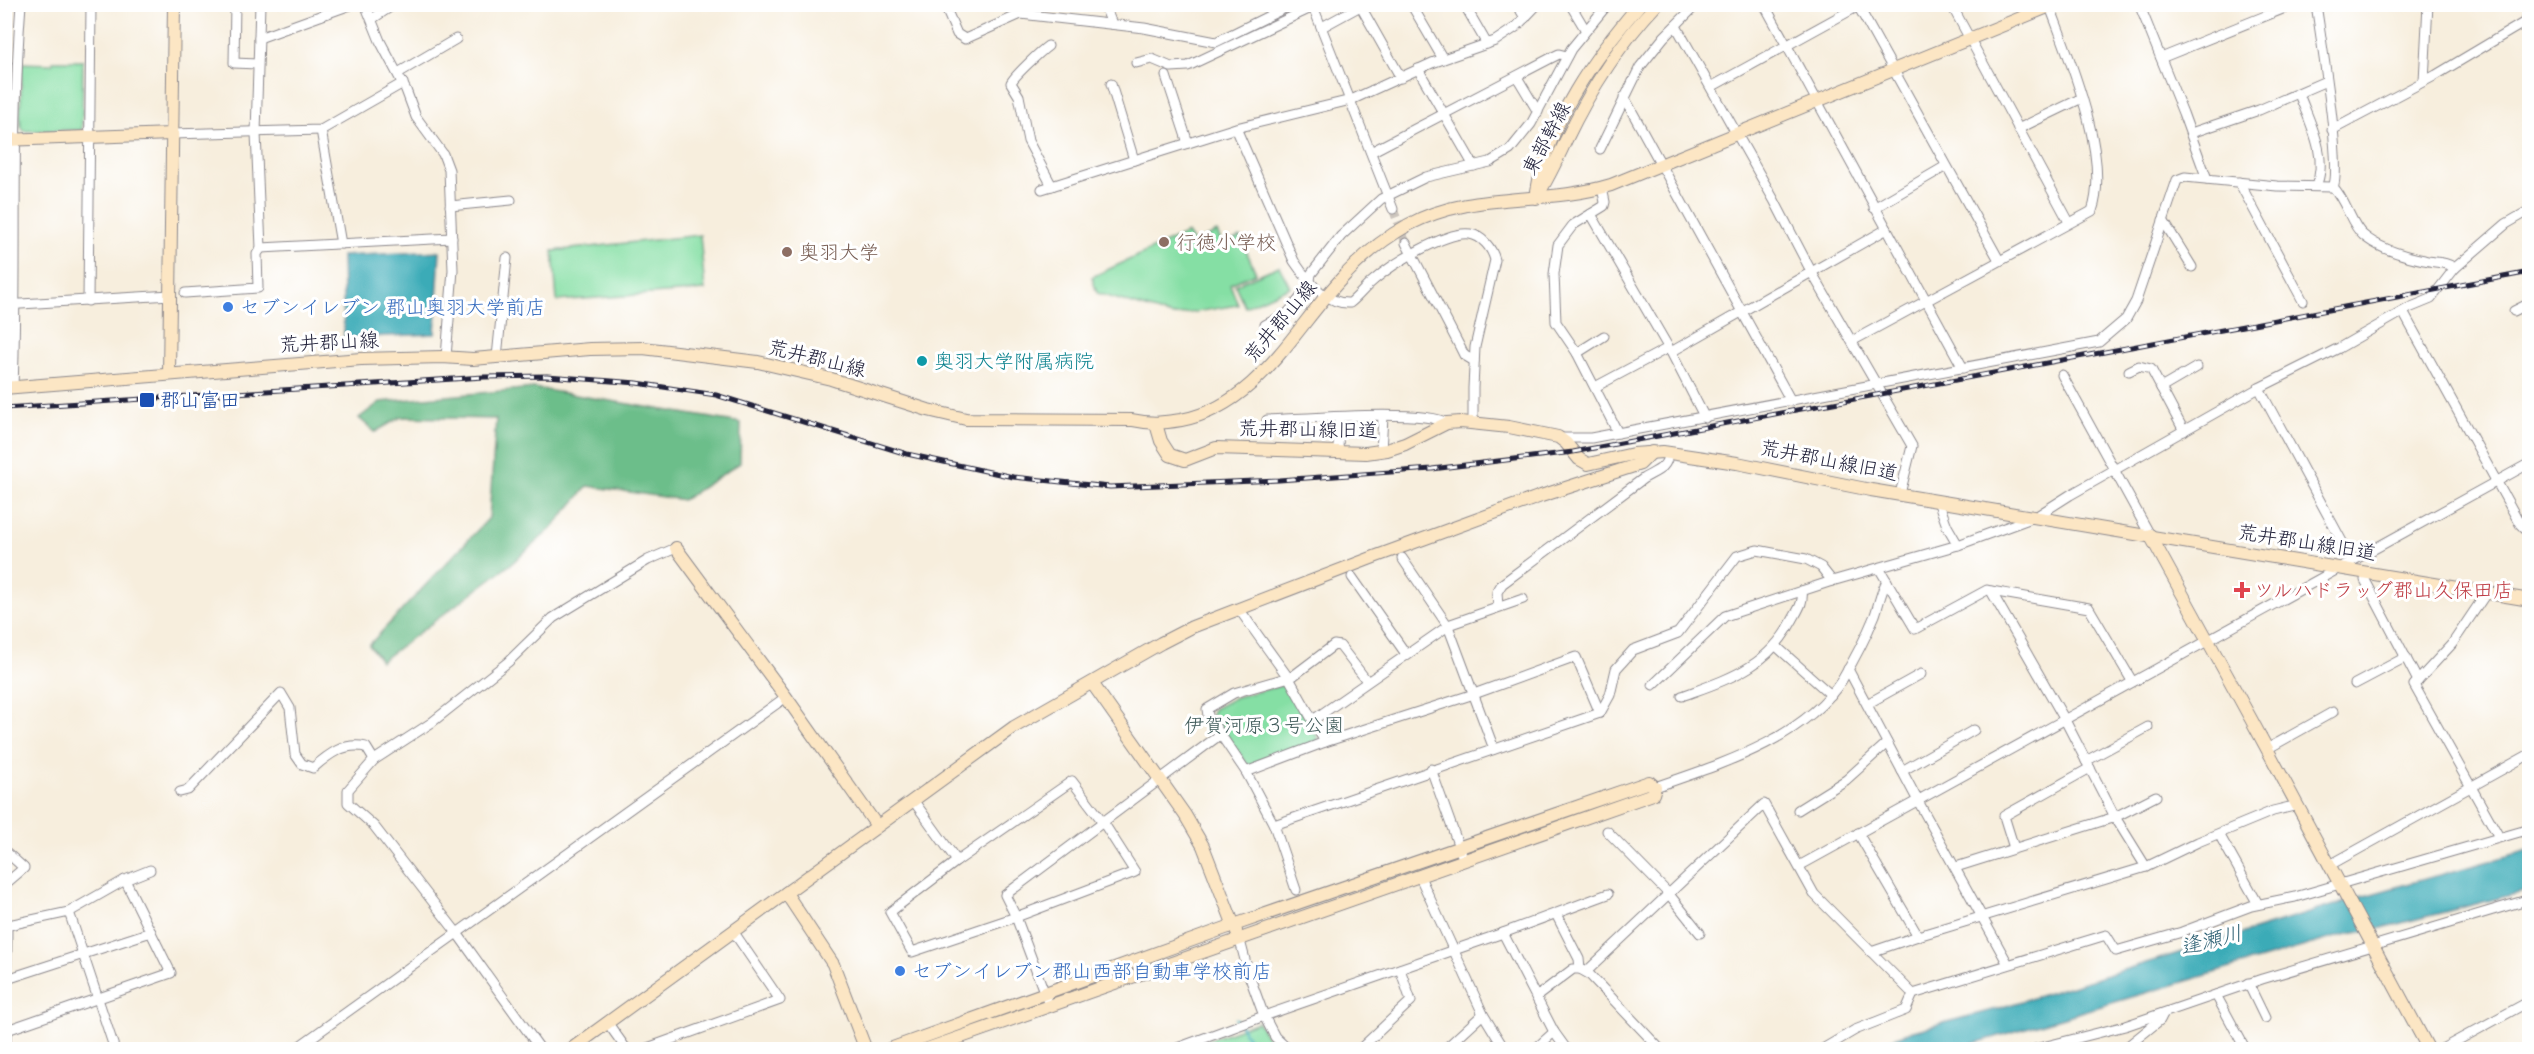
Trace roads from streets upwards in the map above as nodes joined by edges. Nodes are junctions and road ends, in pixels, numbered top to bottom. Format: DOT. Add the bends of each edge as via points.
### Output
graph roads {
  1 [pos="21,4"];
  2 [pos="91,4"];
  3 [pos="174,4"];
  4 [pos="235,4"];
  5 [pos="260,4"];
  6 [pos="353,4"];
  7 [pos="365,4"];
  8 [pos="395,4"];
  9 [pos="944,4"];
  10 [pos="1016,4"];
  11 [pos="1104,4"];
  12 [pos="1293,4"];
  13 [pos="1411,4"];
  14 [pos="1464,4"];
  15 [pos="1517,4"];
  16 [pos="1538,4"];
  17 [pos="1570,4"];
  18 [pos="1608,4"];
  19 [pos="1640,4"];
  20 [pos="1657,4"];
  21 [pos="1697,4"];
  22 [pos="1764,4"];
  23 [pos="1951,4"];
  24 [pos="2139,4"];
  25 [pos="2295,4"];
  26 [pos="2316,4"];
  27 [pos="2428,4"];
  28 [pos="1859,5"];
  29 [pos="2051,5"];
  30 [pos="1312,6"];
  31 [pos="1362,6"];
  32 [pos="1021,14"];
  33 [pos="1525,18"];
  34 [pos="372,19"];
  35 [pos="2529,19"];
  36 [pos="1112,24"];
  37 [pos="1676,26"];
  38 [pos="1322,27"];
  39 [pos="1585,29"];
  40 [pos="259,39"];
  41 [pos="456,39"];
  42 [pos="1970,39"];
  43 [pos="1487,44"];
  44 [pos="1048,46"];
  45 [pos="1786,46"];
  46 [pos="1567,56"];
  47 [pos="2161,58"];
  48 [pos="1443,59"];
  49 [pos="1136,63"];
  50 [pos="258,64"];
  51 [pos="1418,69"];
  52 [pos="1894,70"];
  53 [pos="398,74"];
  54 [pos="1166,76"];
  55 [pos="1516,77"];
  56 [pos="1401,78"];
  57 [pos="2326,81"];
  58 [pos="2424,81"];
  59 [pos="403,83"];
  60 [pos="1111,84"];
  61 [pos="1711,87"];
  62 [pos="2299,94"];
  63 [pos="1624,97"];
  64 [pos="2082,98"];
  65 [pos="1351,100"];
  66 [pos="1815,103"];
  67 [pos="1538,112"];
  68 [pos="1442,114"];
  69 [pos="1236,128"];
  70 [pos="2018,129"];
  71 [pos="321,130"];
  72 [pos="2332,130"];
  73 [pos="256,133"];
  74 [pos="1737,133"];
  75 [pos="2191,133"];
  76 [pos="172,135"];
  77 [pos="89,138"];
  78 [pos="10,140"];
  79 [pos="1188,143"];
  80 [pos="1600,149"];
  81 [pos="1371,152"];
  82 [pos="1134,160"];
  83 [pos="1662,164"];
  84 [pos="1474,166"];
  85 [pos="1946,166"];
  86 [pos="2207,179"];
  87 [pos="2239,182"];
  88 [pos="1052,186"];
  89 [pos="2316,186"];
  90 [pos="2333,187"];
  91 [pos="1602,188"];
  92 [pos="1042,189"];
  93 [pos="1387,195"];
  94 [pos="1536,198"];
  95 [pos="511,200"];
  96 [pos="450,206"];
  97 [pos="1874,208"];
  98 [pos="1393,209"];
  99 [pos="4,210"];
  100 [pos="16,210"];
  101 [pos="2529,210"];
  102 [pos="1591,214"];
  103 [pos="2163,220"];
  104 [pos="2069,222"];
  105 [pos="1887,229"];
  106 [pos="452,238"];
  107 [pos="1406,243"];
  108 [pos="341,244"];
  109 [pos="261,248"];
  110 [pos="1412,253"];
  111 [pos="507,258"];
  112 [pos="1999,260"];
  113 [pos="2192,267"];
  114 [pos="2455,268"];
  115 [pos="1812,273"];
  116 [pos="1310,282"];
  117 [pos="186,293"];
  118 [pos="171,295"];
  119 [pos="1327,295"];
  120 [pos="88,301"];
  121 [pos="1926,301"];
  122 [pos="2304,301"];
  123 [pos="2529,303"];
  124 [pos="16,304"];
  125 [pos="4,305"];
  126 [pos="1743,311"];
  127 [pos="2403,312"];
  128 [pos="2514,312"];
  129 [pos="1265,325"];
  130 [pos="1604,336"];
  131 [pos="1852,341"];
  132 [pos="1670,350"];
  133 [pos="1577,353"];
  134 [pos="446,357"];
  135 [pos="497,357"];
  136 [pos="1474,361"];
  137 [pos="2197,367"];
  138 [pos="1963,368"];
  139 [pos="2129,371"];
  140 [pos="170,374"];
  141 [pos="2062,375"];
  142 [pos="1877,385"];
  143 [pos="9,387"];
  144 [pos="1595,387"];
  145 [pos="2161,387"];
  146 [pos="2259,388"];
  147 [pos="1791,401"];
  148 [pos="1339,417"];
  149 [pos="1383,417"];
  150 [pos="1705,418"];
  151 [pos="1267,420"];
  152 [pos="1447,423"];
  153 [pos="1473,423"];
  154 [pos="1156,424"];
  155 [pos="2184,431"];
  156 [pos="1618,433"];
  157 [pos="1561,438"];
  158 [pos="1381,451"];
  159 [pos="1338,452"];
  160 [pos="1652,452"];
  161 [pos="1668,453"];
  162 [pos="2529,463"];
  163 [pos="2114,471"];
  164 [pos="2497,481"];
  165 [pos="1900,494"];
  166 [pos="1938,501"];
  167 [pos="2037,516"];
  168 [pos="2529,534"];
  169 [pos="2150,535"];
  170 [pos="1958,545"];
  171 [pos="676,548"];
  172 [pos="1402,558"];
  173 [pos="2352,560"];
  174 [pos="2340,567"];
  175 [pos="1879,568"];
  176 [pos="2367,572"];
  177 [pos="1352,577"];
  178 [pos="1832,581"];
  179 [pos="1887,581"];
  180 [pos="1802,591"];
  181 [pos="1991,591"];
  182 [pos="2487,592"];
  183 [pos="1523,599"];
  184 [pos="2529,600"];
  185 [pos="1498,607"];
  186 [pos="1239,609"];
  187 [pos="1448,626"];
  188 [pos="2207,639"];
  189 [pos="1776,646"];
  190 [pos="1406,654"];
  191 [pos="2406,657"];
  192 [pos="1848,669"];
  193 [pos="1922,674"];
  194 [pos="1288,678"];
  195 [pos="1367,681"];
  196 [pos="2132,681"];
  197 [pos="2418,681"];
  198 [pos="1092,683"];
  199 [pos="2355,684"];
  200 [pos="1653,685"];
  201 [pos="1474,694"];
  202 [pos="1831,695"];
  203 [pos="1682,696"];
  204 [pos="786,697"];
  205 [pos="1867,705"];
  206 [pos="2333,712"];
  207 [pos="1600,713"];
  208 [pos="1313,720"];
  209 [pos="2065,720"];
  210 [pos="2148,727"];
  211 [pos="1974,730"];
  212 [pos="1221,734"];
  213 [pos="1325,742"];
  214 [pos="1887,743"];
  215 [pos="2267,748"];
  216 [pos="1494,749"];
  217 [pos="2529,754"];
  218 [pos="374,760"];
  219 [pos="2088,764"];
  220 [pos="1431,770"];
  221 [pos="1902,771"];
  222 [pos="1246,772"];
  223 [pos="1161,779"];
  224 [pos="2472,786"];
  225 [pos="1655,787"];
  226 [pos="180,792"];
  227 [pos="2156,796"];
  228 [pos="913,800"];
  229 [pos="1918,801"];
  230 [pos="2298,805"];
  231 [pos="1798,810"];
  232 [pos="2115,817"];
  233 [pos="1103,822"];
  234 [pos="1274,825"];
  235 [pos="877,826"];
  236 [pos="2529,829"];
  237 [pos="1607,831"];
  238 [pos="1858,833"];
  239 [pos="2218,834"];
  240 [pos="2499,837"];
  241 [pos="1459,848"];
  242 [pos="2014,848"];
  243 [pos="4,850"];
  244 [pos="957,861"];
  245 [pos="1464,861"];
  246 [pos="2330,865"];
  247 [pos="1798,866"];
  248 [pos="1956,867"];
  249 [pos="2146,867"];
  250 [pos="150,870"];
  251 [pos="1420,877"];
  252 [pos="125,880"];
  253 [pos="4,885"];
  254 [pos="2340,885"];
  255 [pos="1296,890"];
  256 [pos="786,893"];
  257 [pos="1668,893"];
  258 [pos="1608,894"];
  259 [pos="2529,899"];
  260 [pos="2258,904"];
  261 [pos="69,912"];
  262 [pos="1556,914"];
  263 [pos="1982,916"];
  264 [pos="1016,917"];
  265 [pos="1234,925"];
  266 [pos="6,926"];
  267 [pos="733,931"];
  268 [pos="151,932"];
  269 [pos="457,933"];
  270 [pos="1503,933"];
  271 [pos="1700,933"];
  272 [pos="1918,936"];
  273 [pos="1239,937"];
  274 [pos="2372,947"];
  275 [pos="1453,951"];
  276 [pos="1871,952"];
  277 [pos="84,955"];
  278 [pos="2008,964"];
  279 [pos="1400,969"];
  280 [pos="1583,970"];
  281 [pos="7,979"];
  282 [pos="2248,983"];
  283 [pos="1913,994"];
  284 [pos="2217,994"];
  285 [pos="1536,997"];
  286 [pos="99,999"];
  287 [pos="1047,999"];
  288 [pos="2529,1001"];
  289 [pos="1483,1014"];
  290 [pos="2163,1014"];
  291 [pos="1264,1016"];
  292 [pos="2265,1017"];
  293 [pos="607,1022"];
  294 [pos="7,1030"];
  295 [pos="1554,1032"];
  296 [pos="6,1050"];
  297 [pos="115,1050"];
  298 [pos="294,1050"];
  299 [pos="541,1050"];
  300 [pos="570,1050"];
  301 [pos="627,1050"];
  302 [pos="642,1050"];
  303 [pos="866,1050"];
  304 [pos="887,1050"];
  305 [pos="924,1050"];
  306 [pos="1172,1050"];
  307 [pos="1289,1050"];
  308 [pos="1359,1050"];
  309 [pos="1444,1050"];
  310 [pos="1505,1050"];
  311 [pos="1534,1050"];
  312 [pos="1567,1050"];
  313 [pos="1661,1050"];
  314 [pos="1821,1050"];
  315 [pos="2031,1050"];
  316 [pos="2123,1050"];
  317 [pos="2246,1050"];
  318 [pos="2429,1050"];
  319 [pos="2439,1050"];
  1 -- 78 [label="street"];
  2 -- 77 [label="street"];
  3 -- 76 [label="street"];
  4 -- 50 [label="street" via="234,63"];
  5 -- 40 [label="street"];
  6 -- 40 [label="street"];
  7 -- 34 [label="street"];
  8 -- 34 [label="street"];
  9 -- 32 [label="street" via="957,34 964,38"];
  10 -- 32 [label="street"];
  11 -- 36 [label="street"];
  12 -- 36 [label="street" via="1216,42"];
  13 -- 48 [label="street"];
  14 -- 43 [label="street"];
  15 -- 33 [label="street"];
  16 -- 33 [label="street"];
  17 -- 39 [label="street"];
  18 -- 39 [label="street"];
  19 -- 94 [label="street, 東部幹線" via="1579,87 1546,153"];
  20 -- 94 [label="street, 東部幹線" via="1598,82"];
  21 -- 37 [label="street"];
  22 -- 45 [label="street"];
  23 -- 42 [label="street"];
  24 -- 47 [label="street"];
  25 -- 47 [label="street"];
  26 -- 57 [label="street"];
  27 -- 58 [label="street"];
  28 -- 45 [label="street"];
  28 -- 52 [label="street"];
  29 -- 42 [label="street, 荒井郡山線"];
  29 -- 64 [label="street"];
  30 -- 38 [label="street"];
  30 -- 49 [label="street" via="1188,66 1175,68 1152,59"];
  31 -- 38 [label="street"];
  31 -- 56 [label="street"];
  32 -- 36 [label="street"];
  33 -- 43 [label="street"];
  34 -- 53 [label="street"];
  35 -- 58 [label="street"];
  37 -- 61 [label="street"];
  37 -- 63 [label="street" via="1649,54"];
  38 -- 65 [label="street"];
  39 -- 46 [label="street"];
  40 -- 50 [label="street"];
  41 -- 53 [label="street"];
  42 -- 52 [label="street, 荒井郡山線"];
  42 -- 70 [label="street"];
  43 -- 48 [label="street"];
  44 -- 88 [label="street" via="1013,76 1011,83 1019,96 1028,141"];
  45 -- 61 [label="street"];
  45 -- 66 [label="street"];
  46 -- 55 [label="street" via="1557,55"];
  46 -- 67 [label="street"];
  47 -- 75 [label="street"];
  48 -- 51 [label="street"];
  50 -- 73 [label="street"];
  51 -- 56 [label="street"];
  51 -- 68 [label="street"];
  52 -- 66 [label="street, 荒井郡山線"];
  52 -- 85 [label="street"];
  53 -- 59 [label="street"];
  54 -- 79 [label="street"];
  55 -- 67 [label="street"];
  55 -- 68 [label="street"];
  56 -- 65 [label="street"];
  57 -- 62 [label="street"];
  57 -- 72 [label="street"];
  58 -- 72 [label="street"];
  59 -- 71 [label="street"];
  59 -- 96 [label="street" via="416,117 446,161"];
  60 -- 82 [label="street"];
  61 -- 74 [label="street"];
  62 -- 75 [label="street"];
  62 -- 89 [label="street" via="2320,161"];
  63 -- 80 [label="street"];
  63 -- 83 [label="street"];
  64 -- 70 [label="street"];
  64 -- 104 [label="street" via="2094,140 2097,185 2092,211"];
  65 -- 69 [label="street"];
  65 -- 81 [label="street"];
  66 -- 74 [label="street, 荒井郡山線"];
  66 -- 97 [label="street"];
  67 -- 84 [label="street" via="1510,150"];
  68 -- 81 [label="street"];
  68 -- 84 [label="street"];
  69 -- 79 [label="street"];
  69 -- 116 [label="street" via="1289,253"];
  70 -- 104 [label="street"];
  71 -- 73 [label="street"];
  71 -- 108 [label="street"];
  72 -- 90 [label="street" via="2337,176"];
  73 -- 76 [label="street"];
  73 -- 109 [label="street"];
  74 -- 83 [label="street, 荒井郡山線"];
  74 -- 115 [label="street"];
  75 -- 86 [label="street"];
  76 -- 77 [label="street"];
  76 -- 118 [label="street"];
  77 -- 78 [label="street"];
  77 -- 120 [label="street"];
  78 -- 100 [label="street"];
  79 -- 82 [label="street"];
  81 -- 93 [label="street"];
  82 -- 88 [label="street"];
  83 -- 91 [label="street, 荒井郡山線"];
  83 -- 126 [label="street"];
  84 -- 93 [label="street" via="1433,174"];
  85 -- 97 [label="street"];
  85 -- 112 [label="street"];
  86 -- 87 [label="street"];
  86 -- 103 [label="street" via="2177,180"];
  87 -- 89 [label="street"];
  87 -- 122 [label="street"];
  88 -- 92 [label="street"];
  89 -- 90 [label="street"];
  90 -- 114 [label="street" via="2360,233 2369,239 2388,249"];
  91 -- 94 [label="street, 荒井郡山線" via="1563,197"];
  91 -- 102 [label="street" via="1604,204"];
  93 -- 98 [label="street"];
  93 -- 116 [label="street" via="1349,227 1311,274"];
  94 -- 119 [label="street, 荒井郡山線" via="1472,203 1409,224 1368,253"];
  95 -- 96 [label="street"];
  96 -- 106 [label="street"];
  97 -- 105 [label="street"];
  99 -- 100 [label="street"];
  100 -- 124 [label="street"];
  101 -- 114 [label="street" via="2506,224"];
  102 -- 132 [label="street"];
  102 -- 133 [label="street" via="1564,235 1554,274 1556,322"];
  103 -- 113 [label="street"];
  103 -- 138 [label="street" via="2127,319 2099,342"];
  104 -- 112 [label="street"];
  105 -- 115 [label="street"];
  105 -- 121 [label="street"];
  106 -- 108 [label="street"];
  106 -- 134 [label="street"];
  107 -- 110 [label="street"];
  108 -- 109 [label="street"];
  109 -- 117 [label="street" via="257,254 258,288"];
  110 -- 119 [label="street" via="1372,281 1350,303 1335,302"];
  110 -- 136 [label="street" via="1464,355"];
  110 -- 136 [label="street" via="1468,234 1481,239 1490,249 1495,260"];
  111 -- 135 [label="street"];
  112 -- 121 [label="street"];
  114 -- 127 [label="street" via="2436,294"];
  115 -- 126 [label="street"];
  115 -- 131 [label="street"];
  116 -- 119 [label="street"];
  116 -- 129 [label="street" via="1284,317"];
  118 -- 120 [label="street"];
  118 -- 140 [label="street"];
  119 -- 154 [label="street, 荒井郡山線" via="1241,395 1198,417"];
  120 -- 124 [label="street"];
  121 -- 131 [label="street"];
  121 -- 138 [label="street"];
  123 -- 128 [label="street"];
  124 -- 125 [label="street"];
  124 -- 143 [label="street"];
  126 -- 132 [label="street"];
  126 -- 147 [label="street"];
  127 -- 146 [label="street"];
  127 -- 164 [label="street"];
  130 -- 133 [label="street"];
  131 -- 142 [label="street"];
  132 -- 144 [label="street"];
  132 -- 150 [label="street"];
  133 -- 144 [label="street"];
  134 -- 135 [label="street, 荒井郡山線"];
  134 -- 140 [label="street, 荒井郡山線" via="361,359"];
  135 -- 154 [label="street, 荒井郡山線" via="590,349 681,351 758,362 831,379 966,418 1132,420"];
  136 -- 153 [label="street"];
  137 -- 145 [label="street"];
  138 -- 142 [label="street"];
  139 -- 145 [label="street" via="2139,366 2151,369"];
  140 -- 143 [label="street, 荒井郡山線"];
  141 -- 163 [label="street"];
  142 -- 147 [label="street"];
  142 -- 165 [label="street" via="1912,446"];
  144 -- 156 [label="street"];
  145 -- 155 [label="street"];
  146 -- 155 [label="street"];
  146 -- 173 [label="street"];
  147 -- 150 [label="street"];
  148 -- 149 [label="street"];
  148 -- 151 [label="street"];
  148 -- 159 [label="street"];
  149 -- 152 [label="street" via="1431,418"];
  149 -- 158 [label="street"];
  150 -- 156 [label="street"];
  152 -- 153 [label="street, 荒井郡山線旧道"];
  152 -- 158 [label="street, 荒井郡山線旧道"];
  153 -- 157 [label="street, 荒井郡山線旧道"];
  154 -- 159 [label="street, 荒井郡山線旧道" via="1170,455 1185,460 1216,448"];
  155 -- 163 [label="street"];
  156 -- 157 [label="street"];
  157 -- 160 [label="street, 荒井郡山線旧道" via="1588,464"];
  158 -- 159 [label="street, 荒井郡山線旧道"];
  160 -- 161 [label="street, 荒井郡山線旧道"];
  160 -- 186 [label="street" via="1645,461 1630,468 1541,496"];
  161 -- 165 [label="street, 荒井郡山線旧道"];
  161 -- 185 [label="street" via="1663,467 1502,584 1497,592"];
  162 -- 164 [label="street"];
  163 -- 167 [label="street"];
  163 -- 169 [label="street"];
  164 -- 168 [label="street" via="2520,525"];
  164 -- 173 [label="street"];
  165 -- 166 [label="street, 荒井郡山線旧道"];
  166 -- 167 [label="street, 荒井郡山線旧道"];
  166 -- 170 [label="street"];
  167 -- 169 [label="street, 荒井郡山線旧道"];
  167 -- 170 [label="street"];
  169 -- 174 [label="street, 荒井郡山線旧道"];
  169 -- 188 [label="street"];
  170 -- 175 [label="street"];
  171 -- 204 [label="street"];
  171 -- 218 [label="street" via="648,560 553,618 508,662 437,718"];
  172 -- 187 [label="street"];
  173 -- 174 [label="street"];
  174 -- 176 [label="street, 荒井郡山線旧道"];
  174 -- 188 [label="street"];
  175 -- 178 [label="street"];
  175 -- 179 [label="street"];
  176 -- 182 [label="street, 荒井郡山線旧道"];
  176 -- 191 [label="street" via="2365,580"];
  177 -- 190 [label="street"];
  178 -- 180 [label="street"];
  178 -- 207 [label="street" via="1821,567 1806,559 1757,550 1737,556 1678,633 1633,650 1616,669 1610,695"];
  179 -- 181 [label="street" via="1915,629 1986,590"];
  179 -- 192 [label="street"];
  180 -- 189 [label="street" via="1802,603"];
  180 -- 200 [label="street" via="1725,616"];
  181 -- 196 [label="street" via="2089,608"];
  181 -- 209 [label="street"];
  182 -- 184 [label="street, 荒井郡山線旧道"];
  182 -- 197 [label="street" via="2452,644"];
  183 -- 185 [label="street"];
  185 -- 187 [label="street"];
  186 -- 194 [label="street"];
  186 -- 198 [label="street" via="1174,636"];
  187 -- 190 [label="street"];
  187 -- 201 [label="street"];
  188 -- 196 [label="street"];
  188 -- 215 [label="street"];
  189 -- 202 [label="street"];
  189 -- 203 [label="street" via="1740,674"];
  190 -- 195 [label="street"];
  191 -- 197 [label="street"];
  191 -- 199 [label="street"];
  192 -- 202 [label="street"];
  192 -- 205 [label="street"];
  193 -- 205 [label="street"];
  194 -- 195 [label="street" via="1334,645 1340,645"];
  194 -- 208 [label="street"];
  194 -- 212 [label="street" via="1234,693 1208,708 1208,716"];
  195 -- 208 [label="street"];
  196 -- 209 [label="street"];
  197 -- 224 [label="street" via="2414,685"];
  198 -- 223 [label="street"];
  198 -- 228 [label="street" via="1014,727"];
  201 -- 207 [label="street" via="1576,657"];
  201 -- 213 [label="street"];
  201 -- 216 [label="street"];
  202 -- 225 [label="street" via="1805,718 1739,757"];
  204 -- 235 [label="street"];
  204 -- 269 [label="street"];
  205 -- 214 [label="street"];
  206 -- 215 [label="street"];
  207 -- 216 [label="street"];
  208 -- 213 [label="street"];
  209 -- 219 [label="street"];
  209 -- 229 [label="street"];
  210 -- 219 [label="street"];
  211 -- 221 [label="street"];
  212 -- 222 [label="street"];
  212 -- 223 [label="street"];
  213 -- 222 [label="street"];
  214 -- 221 [label="street"];
  214 -- 231 [label="street" via="1846,780"];
  215 -- 230 [label="street"];
  216 -- 220 [label="street"];
  217 -- 224 [label="street"];
  218 -- 226 [label="street" via="366,747 355,744 332,752 313,768 302,764 295,754 290,708 281,693 188,790"];
  218 -- 269 [label="street" via="348,790 348,803 375,826"];
  219 -- 232 [label="street"];
  219 -- 242 [label="street" via="2004,816"];
  220 -- 234 [label="street"];
  220 -- 241 [label="street"];
  221 -- 229 [label="street"];
  222 -- 234 [label="street"];
  223 -- 233 [label="street"];
  223 -- 265 [label="street" via="1203,846"];
  224 -- 240 [label="street"];
  224 -- 246 [label="street"];
  225 -- 241 [label="street" via="1649,783"];
  225 -- 245 [label="street" via="1653,794"];
  227 -- 232 [label="street"];
  228 -- 235 [label="street"];
  228 -- 244 [label="street"];
  229 -- 238 [label="street"];
  229 -- 248 [label="street"];
  230 -- 239 [label="street"];
  230 -- 246 [label="street"];
  232 -- 242 [label="street"];
  232 -- 249 [label="street"];
  233 -- 244 [label="street" via="1072,781"];
  233 -- 264 [label="street" via="1005,895"];
  233 -- 264 [label="street" via="1135,872"];
  234 -- 255 [label="street"];
  235 -- 256 [label="street"];
  236 -- 240 [label="street"];
  237 -- 257 [label="street"];
  238 -- 247 [label="street"];
  238 -- 272 [label="street"];
  239 -- 249 [label="street"];
  239 -- 260 [label="street"];
  240 -- 254 [label="street"];
  241 -- 245 [label="street"];
  241 -- 265 [label="street"];
  242 -- 248 [label="street"];
  243 -- 253 [label="street" via="24,868"];
  244 -- 264 [label="street" via="890,912 912,952"];
  245 -- 251 [label="street"];
  246 -- 254 [label="street"];
  247 -- 257 [label="street" via="1764,804"];
  247 -- 276 [label="street" via="1814,894"];
  248 -- 263 [label="street"];
  249 -- 263 [label="street"];
  250 -- 252 [label="street"];
  251 -- 273 [label="street"];
  251 -- 275 [label="street"];
  252 -- 261 [label="street"];
  252 -- 268 [label="street"];
  254 -- 260 [label="street"];
  254 -- 274 [label="street"];
  256 -- 267 [label="street"];
  256 -- 303 [label="street" via="833,964"];
  257 -- 271 [label="street"];
  257 -- 280 [label="street"];
  258 -- 262 [label="street"];
  259 -- 274 [label="street"];
  260 -- 278 [label="street" via="2116,951 2106,935"];
  261 -- 266 [label="street"];
  261 -- 277 [label="street"];
  262 -- 270 [label="street"];
  262 -- 280 [label="street"];
  263 -- 272 [label="street"];
  263 -- 278 [label="street"];
  264 -- 287 [label="street"];
  265 -- 273 [label="street"];
  265 -- 287 [label="street"];
  266 -- 281 [label="street"];
  267 -- 293 [label="street"];
  267 -- 302 [label="street" via="780,1000"];
  268 -- 277 [label="street"];
  268 -- 286 [label="street" via="171,973"];
  269 -- 298 [label="street"];
  269 -- 299 [label="street"];
  270 -- 275 [label="street"];
  270 -- 285 [label="street"];
  272 -- 276 [label="street"];
  273 -- 287 [label="street"];
  273 -- 291 [label="street"];
  274 -- 282 [label="street"];
  274 -- 318 [label="street"];
  275 -- 279 [label="street"];
  275 -- 289 [label="street"];
  276 -- 283 [label="street"];
  277 -- 281 [label="street"];
  277 -- 286 [label="street"];
  278 -- 283 [label="street"];
  279 -- 291 [label="street"];
  279 -- 308 [label="street" via="1411,1001"];
  280 -- 285 [label="street" via="1573,969"];
  280 -- 313 [label="street"];
  281 -- 294 [label="street"];
  282 -- 284 [label="street"];
  282 -- 292 [label="street"];
  283 -- 314 [label="street" via="1906,1010 1855,1030"];
  284 -- 290 [label="street"];
  284 -- 317 [label="street"];
  285 -- 295 [label="street"];
  286 -- 294 [label="street"];
  286 -- 297 [label="street"];
  287 -- 304 [label="street"];
  287 -- 305 [label="street"];
  288 -- 319 [label="street"];
  289 -- 309 [label="street"];
  289 -- 310 [label="street"];
  290 -- 315 [label="street"];
  290 -- 316 [label="street"];
  291 -- 306 [label="street"];
  291 -- 307 [label="street" via="1275,1037"];
  293 -- 300 [label="street"];
  293 -- 301 [label="street"];
  294 -- 296 [label="street"];
  295 -- 311 [label="street"];
  295 -- 312 [label="street"];
}
